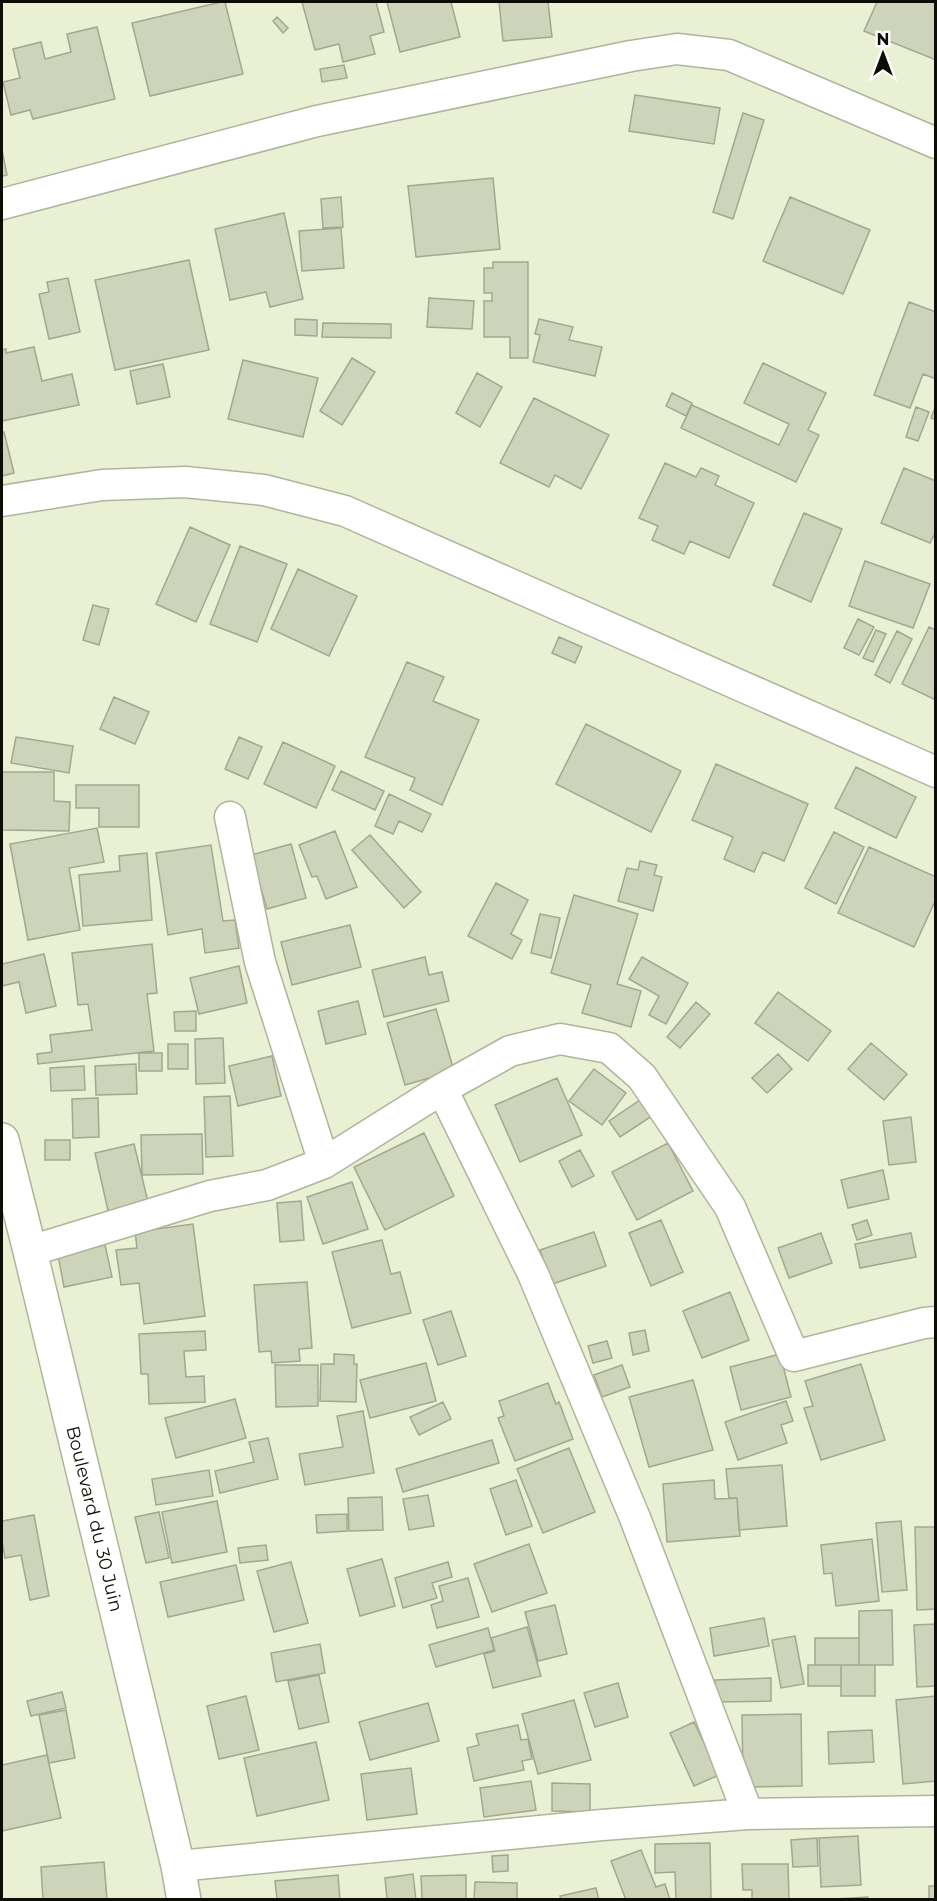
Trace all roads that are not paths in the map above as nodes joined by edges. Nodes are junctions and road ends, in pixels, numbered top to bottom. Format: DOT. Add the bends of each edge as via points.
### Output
graph roads {
  1 [pos="936,143"];
  2 [pos="2,204"];
  3 [pos="2,501"];
  4 [pos="936,772"];
  5 [pos="230,817"];
  6 [pos="442,1089"];
  7 [pos="2,1140"];
  8 [pos="324,1163"];
  9 [pos="10,1210"];
  10 [pos="30,1251"];
  11 [pos="936,1323"];
  12 [pos="936,1811"];
  13 [pos="748,1814"];
  14 [pos="178,1866"];
  15 [pos="184,1899"];
  1 -- 2 [label="street" via="729,55 677,49 316,121"];
  3 -- 4 [label="street" via="102,485 185,482 264,490 345,511"];
  5 -- 8 [label="street" via="260,962"];
  6 -- 8 [label="street"];
  6 -- 11 [label="street" via="510,1051 560,1039 609,1048 642,1077 730,1208 794,1356"];
  6 -- 13 [label="street" via="542,1295 635,1518"];
  7 -- 9 [label="street, Boulevard du 30 Juin"];
  8 -- 10 [label="street" via="267,1185 210,1196"];
  9 -- 10 [label="street, Boulevard du 30 Juin"];
  10 -- 14 [label="street, Boulevard du 30 Juin"];
  12 -- 13 [label="street"];
  13 -- 14 [label="street"];
  14 -- 15 [label="street, Boulevard du 30 Juin"];
}
